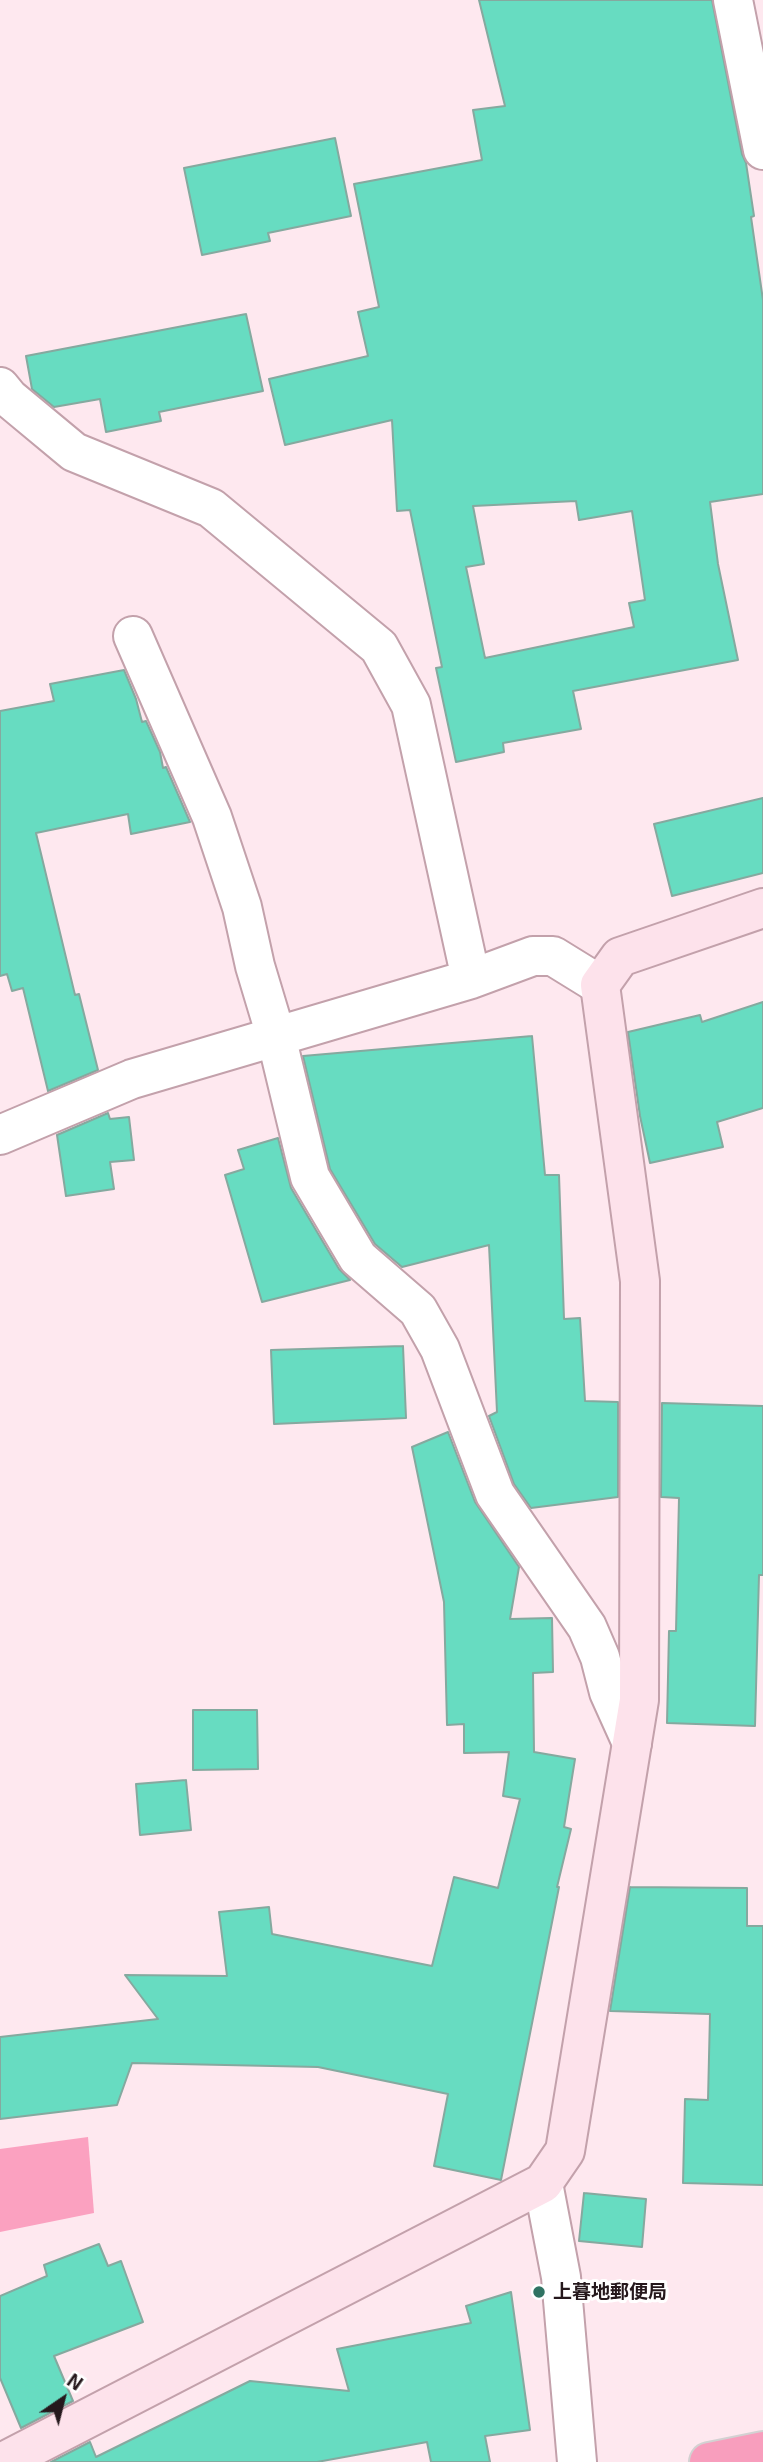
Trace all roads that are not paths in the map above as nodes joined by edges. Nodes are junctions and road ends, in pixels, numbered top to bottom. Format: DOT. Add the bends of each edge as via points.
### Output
graph roads {
  1 [pos="733,0"];
  2 [pos="763,150"];
  3 [pos="0,387"];
  4 [pos="133,636"];
  5 [pos="763,908"];
  6 [pos="471,979"];
  7 [pos="600,985"];
  8 [pos="276,1036"];
  9 [pos="0,1135"];
  10 [pos="632,1744"];
  11 [pos="543,2182"];
  12 [pos="763,2451"];
  13 [pos="3,2462"];
  14 [pos="577,2462"];
  15 [pos="709,2462"];
  1 -- 2 [label="street"];
  3 -- 6 [label="street" via="74,452 211,508 379,647 411,705"];
  4 -- 8 [label="street" via="212,817 242,907"];
  5 -- 7 [label="street" via="620,957"];
  6 -- 7 [label="street" via="533,956 553,956"];
  6 -- 8 [label="street"];
  7 -- 10 [label="street" via="640,1280 639,1700"];
  8 -- 9 [label="street" via="132,1079"];
  8 -- 10 [label="street" via="310,1177 358,1258 418,1310 435,1339 495,1494 587,1626"];
  10 -- 11 [label="street" via="565,2151"];
  11 -- 13 [label="street"];
  11 -- 14 [label="street" via="561,2277"];
  12 -- 15 [label="highway"];
}
